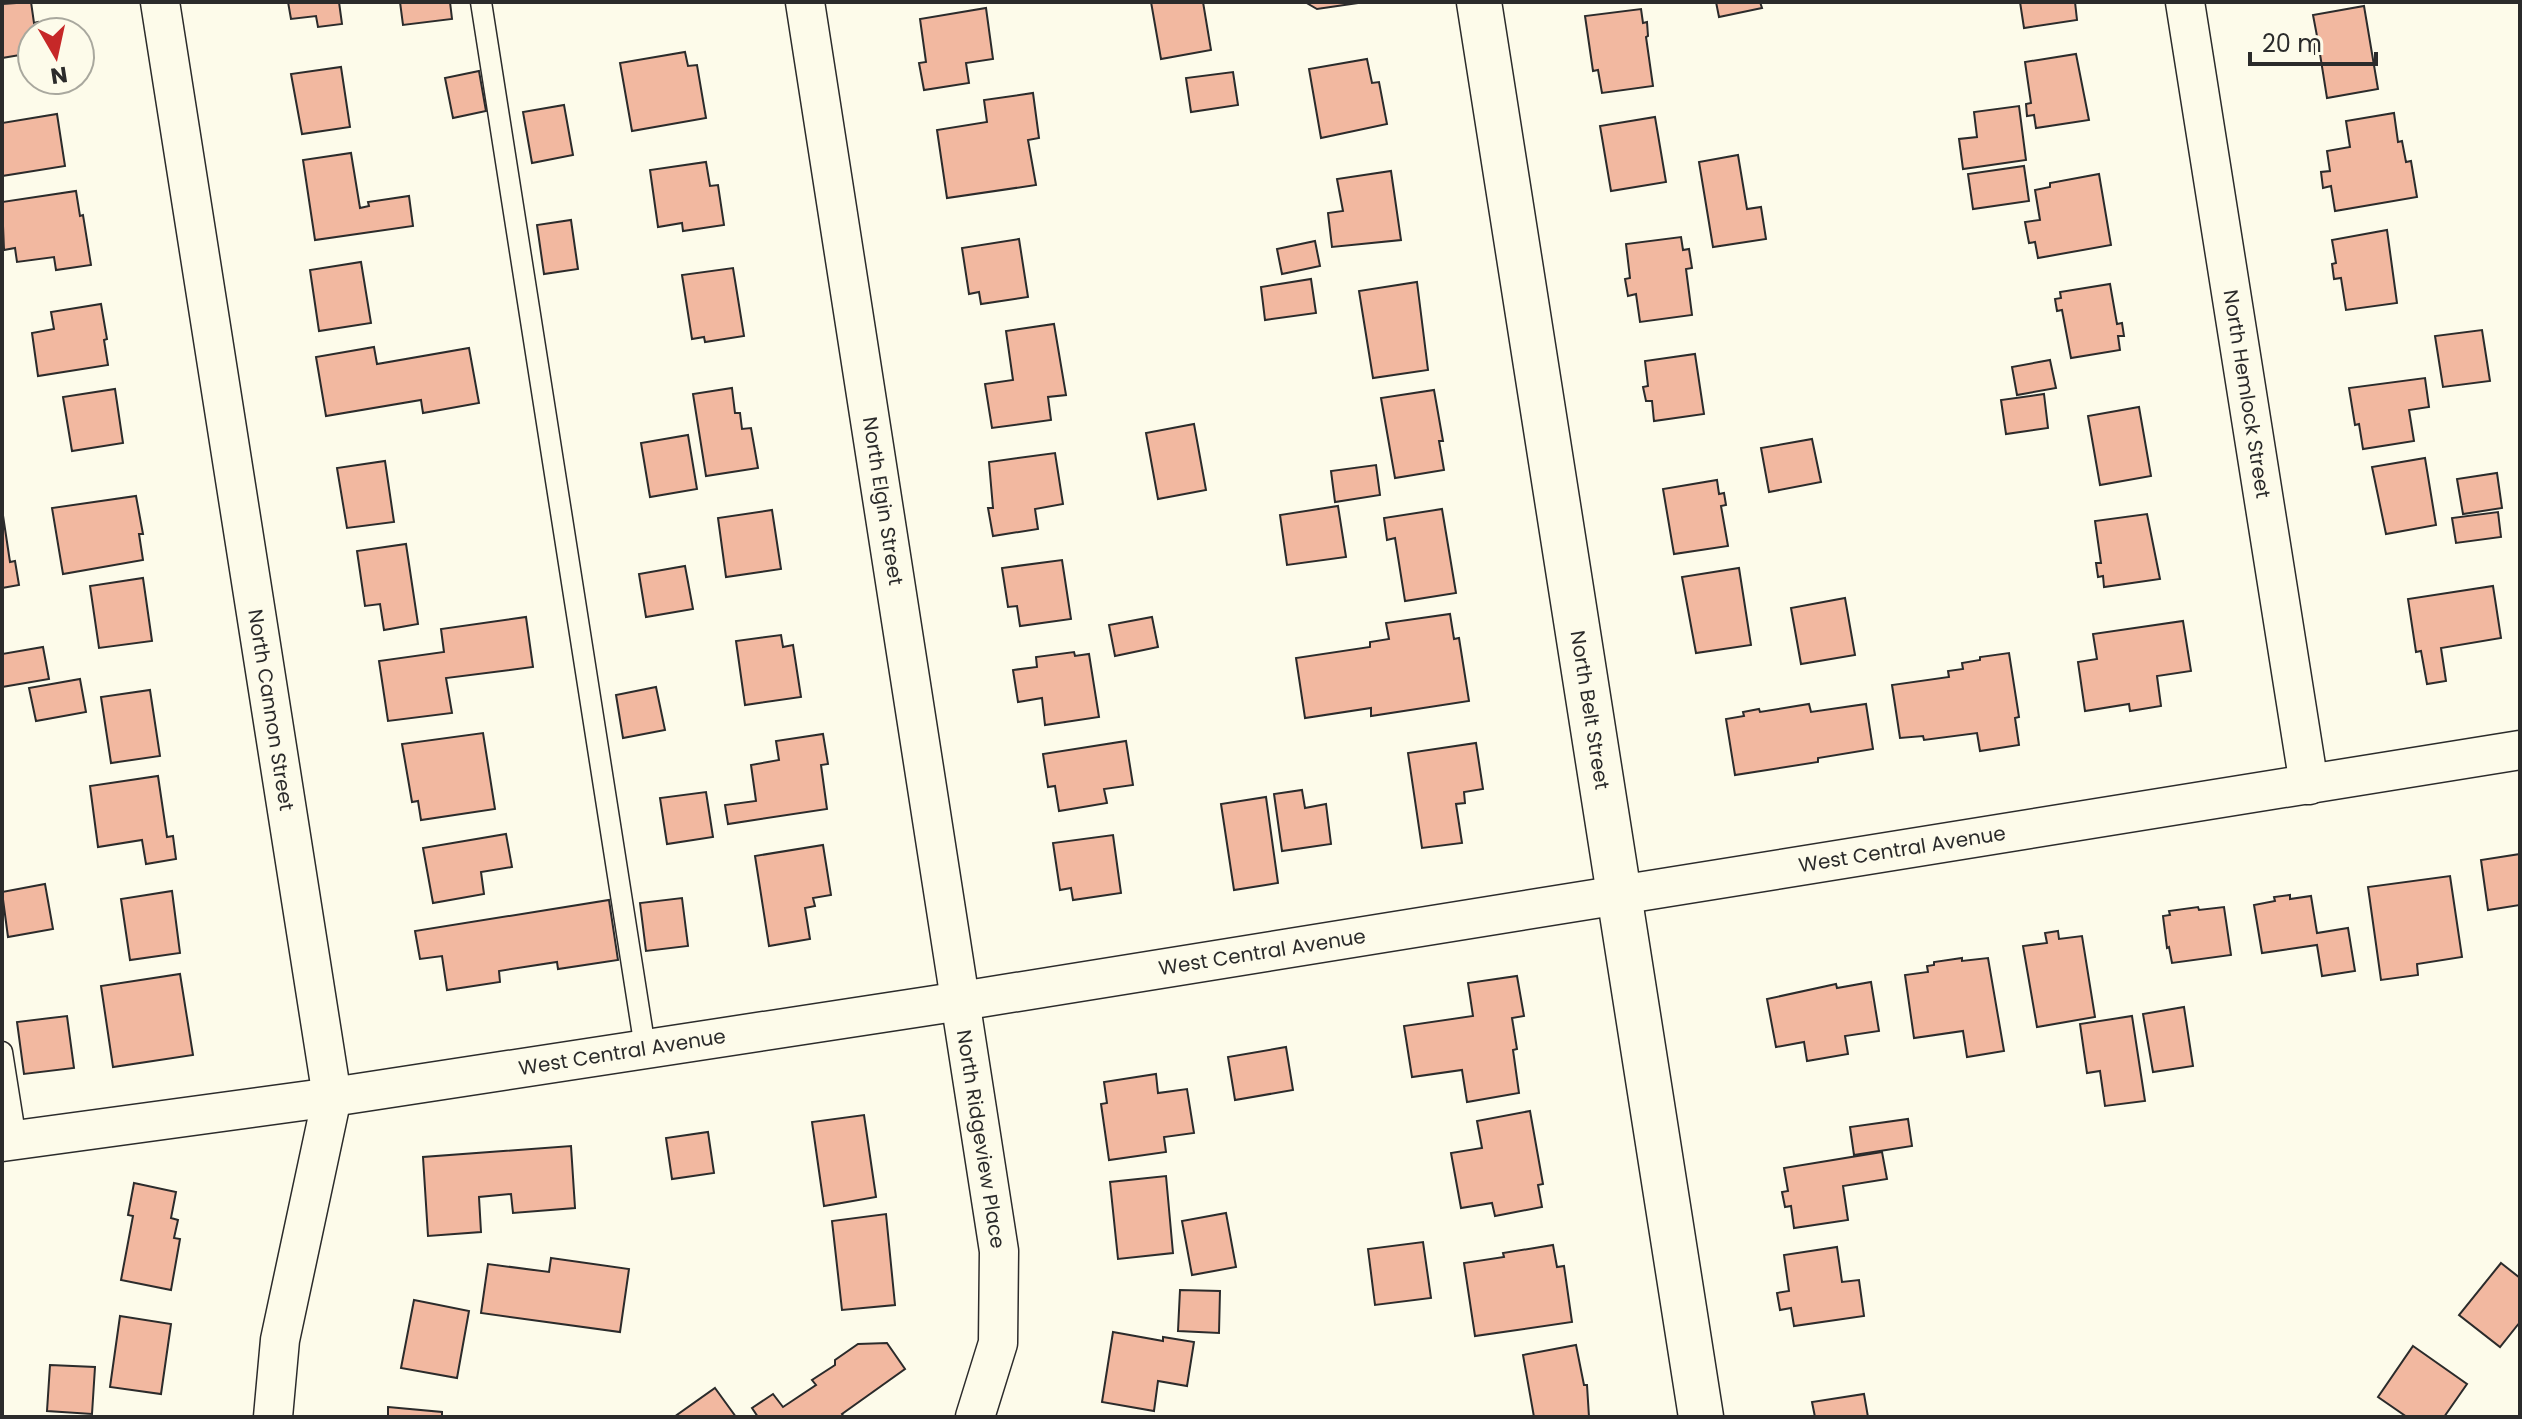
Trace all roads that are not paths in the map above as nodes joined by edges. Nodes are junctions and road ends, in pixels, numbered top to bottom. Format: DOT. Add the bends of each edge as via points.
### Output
graph roads {
  1 [pos="160,2"];
  2 [pos="481,2"];
  3 [pos="805,2"];
  4 [pos="1479,2"];
  5 [pos="2185,2"];
  6 [pos="2520,750"];
  7 [pos="2309,785"];
  8 [pos="1619,894"];
  9 [pos="961,1001"];
  10 [pos="645,1048"];
  11 [pos="2,1052"];
  12 [pos="332,1097"];
  13 [pos="9,1141"];
  14 [pos="273,1417"];
  15 [pos="975,1417"];
  16 [pos="1701,1417"];
  1 -- 12 [label="street, North Cannon Street"];
  2 -- 10 [label="lane"];
  3 -- 9 [label="street, North Elgin Street"];
  4 -- 8 [label="street, North Belt Street"];
  5 -- 7 [label="street, North Hemlock Street"];
  6 -- 7 [label="street, West Central Avenue"];
  7 -- 8 [label="street, West Central Avenue"];
  8 -- 9 [label="street, West Central Avenue"];
  8 -- 16 [label="street, North Belt Street"];
  9 -- 10 [label="street, West Central Avenue"];
  9 -- 15 [label="street, North Ridgeview Place" via="999,1251 998,1343"];
  10 -- 12 [label="street, West Central Avenue"];
  11 -- 13 [label="lane"];
  12 -- 13 [label="street, West Central Avenue"];
  12 -- 14 [label="street, North Cannon Street" via="280,1340"];
}
